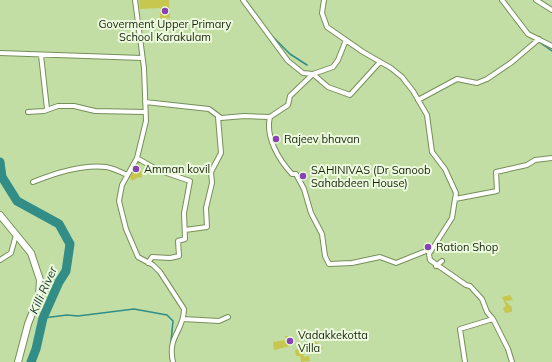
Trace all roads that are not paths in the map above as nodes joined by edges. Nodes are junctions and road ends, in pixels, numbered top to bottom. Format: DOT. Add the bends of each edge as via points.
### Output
graph roads {
  1 [pos="135,0"];
  2 [pos="243,0"];
  3 [pos="324,0"];
  4 [pos="502,0"];
  5 [pos="536,0"];
  6 [pos="552,10"];
  7 [pos="346,40"];
  8 [pos="539,40"];
  9 [pos="552,46"];
  10 [pos="0,53"];
  11 [pos="41,55"];
  12 [pos="142,58"];
  13 [pos="380,62"];
  14 [pos="313,74"];
  15 [pos="418,100"];
  16 [pos="145,102"];
  17 [pos="47,109"];
  18 [pos="28,112"];
  19 [pos="146,112"];
  20 [pos="218,117"];
  21 [pos="270,117"];
  22 [pos="137,158"];
  23 [pos="552,158"];
  24 [pos="127,175"];
  25 [pos="33,182"];
  26 [pos="455,199"];
  27 [pos="0,215"];
  28 [pos="185,230"];
  29 [pos="16,235"];
  30 [pos="432,251"];
  31 [pos="0,260"];
  32 [pos="442,261"];
  33 [pos="148,263"];
  34 [pos="436,266"];
  35 [pos="228,317"];
  36 [pos="183,319"];
  37 [pos="493,319"];
  38 [pos="18,362"];
  39 [pos="173,362"];
  40 [pos="465,362"];
  41 [pos="512,362"];
  1 -- 12 [label="street"];
  2 -- 14 [label="street" via="292,66 303,74"];
  3 -- 7 [label="street" via="322,13 327,27"];
  4 -- 8 [label="street" via="528,34"];
  5 -- 6 [label="street"];
  7 -- 13 [label="street"];
  7 -- 14 [label="street" via="333,67"];
  8 -- 9 [label="street"];
  8 -- 15 [label="street" via="487,79 477,83 457,79"];
  10 -- 11 [label="street"];
  11 -- 12 [label="street"];
  11 -- 17 [label="street"];
  12 -- 16 [label="street"];
  13 -- 14 [label="street" via="350,95 328,87"];
  13 -- 15 [label="street" via="402,77"];
  14 -- 21 [label="street" via="290,96 288,105"];
  15 -- 26 [label="street" via="427,115 432,152 453,184"];
  16 -- 19 [label="street"];
  16 -- 20 [label="street" via="209,109"];
  17 -- 18 [label="street"];
  17 -- 19 [label="street" via="74,106 95,112"];
  19 -- 22 [label="street" via="144,134"];
  20 -- 21 [label="street"];
  20 -- 28 [label="street" via="221,153 211,172 206,227"];
  21 -- 30 [label="street" via="269,127 274,146 286,167 292,174 296,174 302,184 311,213 322,234 327,263 340,265 380,257 396,263"];
  22 -- 24 [label="street"];
  22 -- 28 [label="street" via="158,170 190,181 184,213"];
  23 -- 26 [label="street" via="535,160 527,165 496,172 497,191"];
  24 -- 25 [label="street" via="107,167 86,168 52,174"];
  24 -- 33 [label="street" via="122,185 120,201 134,251 138,258"];
  26 -- 30 [label="street" via="452,218"];
  27 -- 29 [label="main road"];
  28 -- 33 [label="street" via="185,239 178,241 179,256 152,257"];
  29 -- 31 [label="street" via="10,253"];
  29 -- 38 [label="main road" via="31,254 38,272 40,287"];
  30 -- 34 [label="street" via="429,254 430,260"];
  32 -- 34 [label="street"];
  33 -- 36 [label="street" via="168,282 184,309"];
  34 -- 37 [label="street" via="470,286 482,299"];
  35 -- 36 [label="street" via="219,321"];
  36 -- 39 [label="street" via="171,344"];
  37 -- 40 [label="street" via="460,329"];
  37 -- 41 [label="street"];
}
